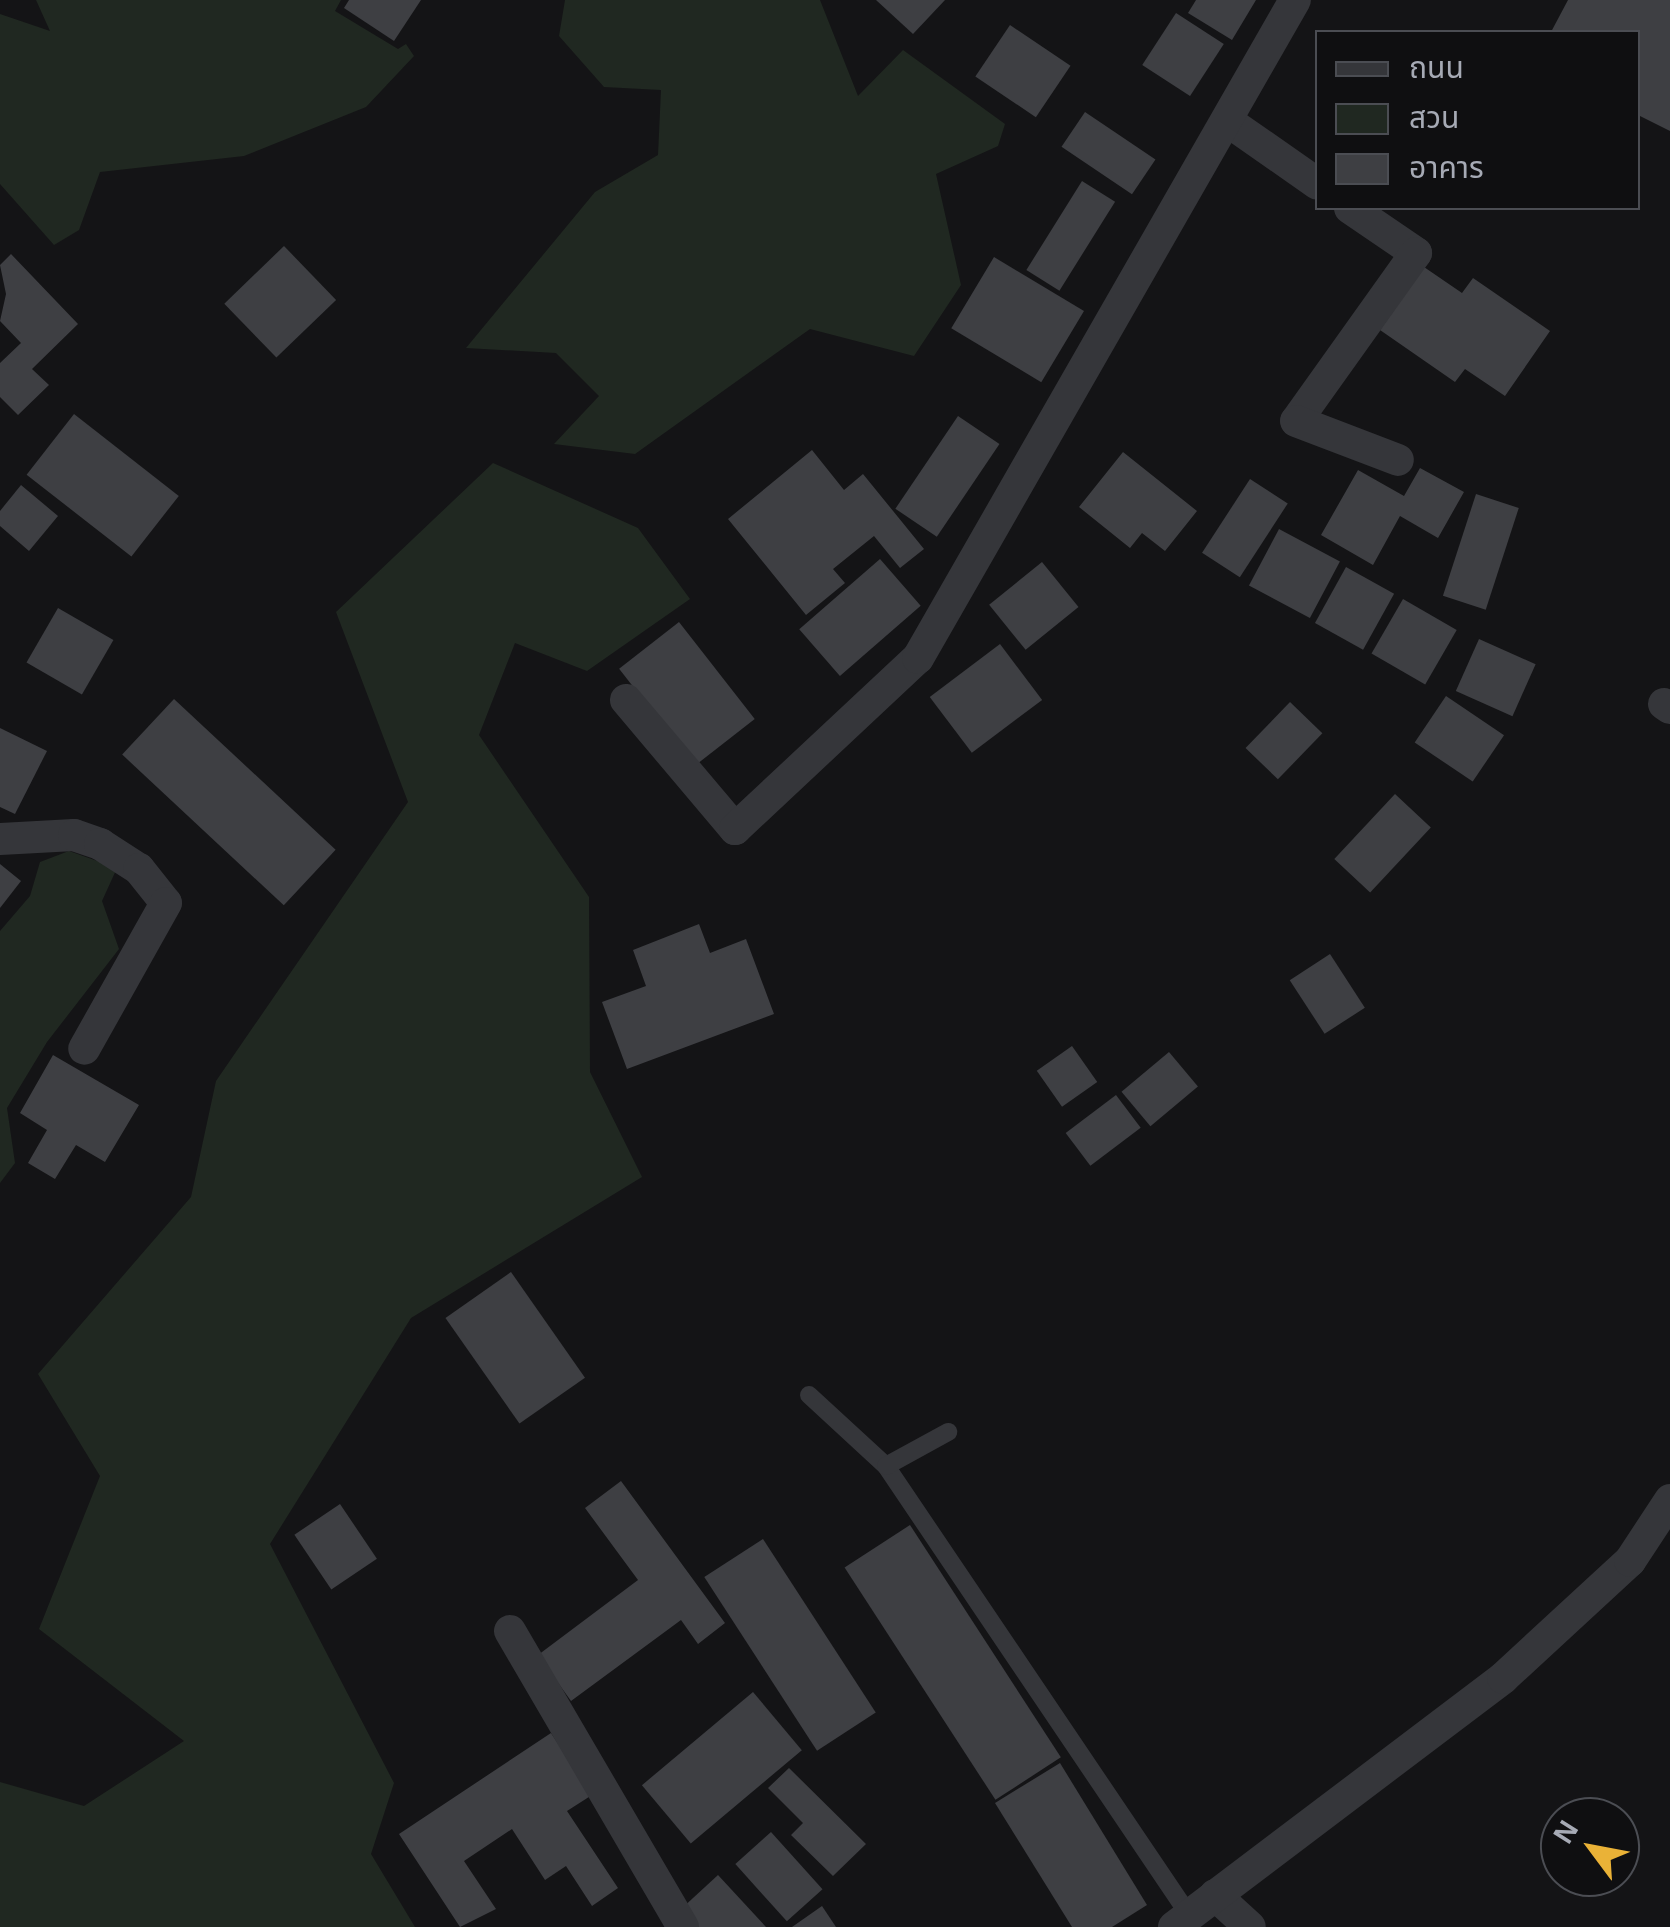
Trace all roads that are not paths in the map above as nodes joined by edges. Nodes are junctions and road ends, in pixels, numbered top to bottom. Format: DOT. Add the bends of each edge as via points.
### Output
graph roads {
  1 [pos="1296,0"];
  2 [pos="1229,122"];
  3 [pos="1315,182"];
  4 [pos="1353,210"];
  5 [pos="1398,460"];
  6 [pos="626,700"];
  7 [pos="0,839"];
  8 [pos="84,1049"];
  9 [pos="810,1396"];
  10 [pos="948,1432"];
  11 [pos="886,1466"];
  12 [pos="1670,1500"];
  13 [pos="510,1631"];
  14 [pos="1193,1912"];
  15 [pos="683,1927"];
  16 [pos="1250,1927"];
  1 -- 2 [label="street"];
  2 -- 3 [label="street"];
  2 -- 6 [label="street" via="918,658 735,829"];
  4 -- 5 [label="street" via="1416,253 1296,422"];
  7 -- 8 [label="street" via="87,839 139,869 166,902"];
  9 -- 11 [label="lane"];
  10 -- 11 [label="lane"];
  11 -- 14 [label="lane"];
  12 -- 14 [label="street" via="1630,1561 1503,1678"];
  13 -- 15 [label="street"];
  14 -- 16 [label="street"];
}
